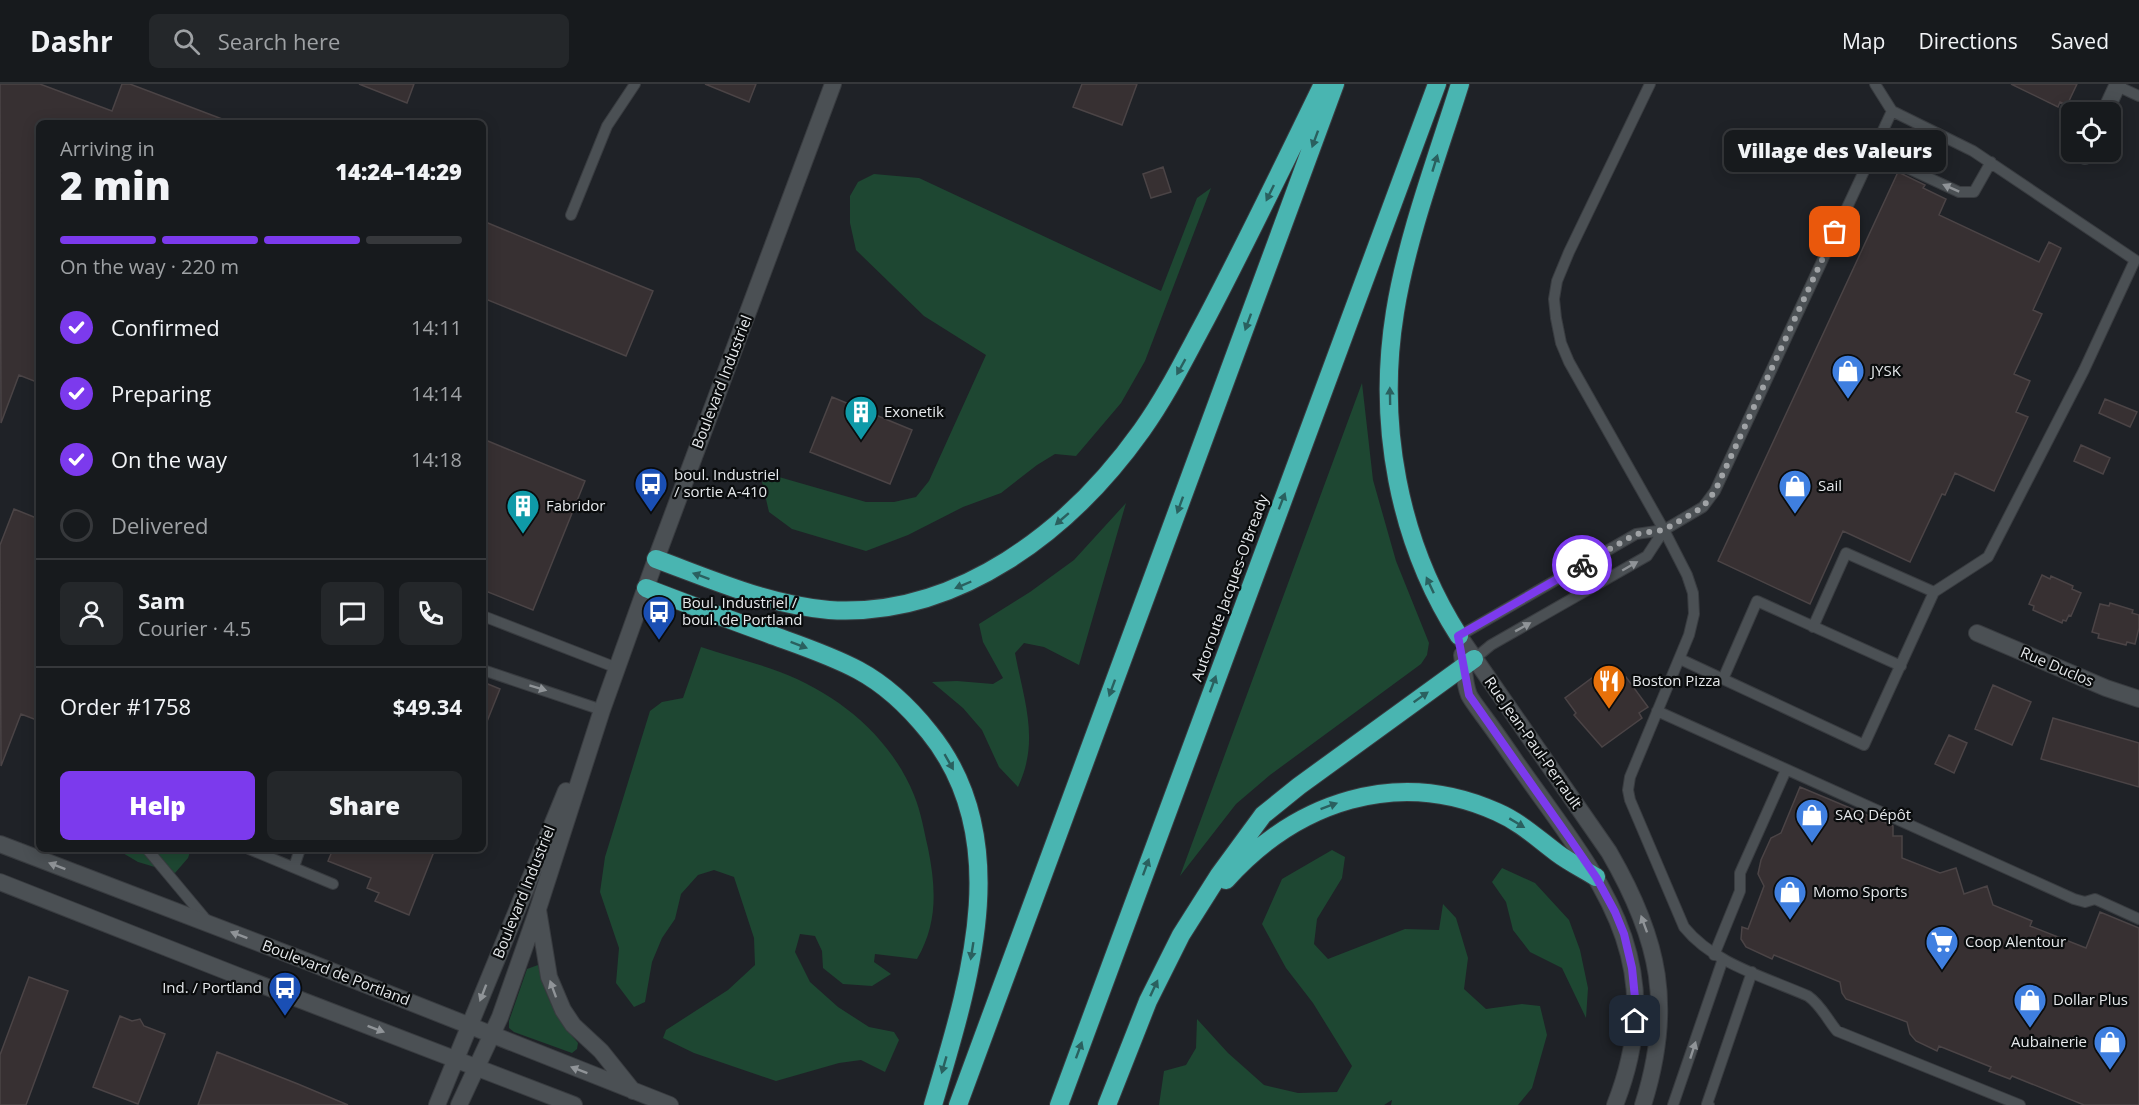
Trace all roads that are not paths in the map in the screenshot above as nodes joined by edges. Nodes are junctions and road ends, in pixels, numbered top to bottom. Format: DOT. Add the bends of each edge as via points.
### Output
graph roads {
  1 [pos="635,84"];
  2 [pos="833,84"];
  3 [pos="1323,84"];
  4 [pos="1335,84"];
  5 [pos="1437,84"];
  6 [pos="1460,84"];
  7 [pos="1650,84"];
  8 [pos="1875,84"];
  9 [pos="2117,85"];
  10 [pos="2139,96"];
  11 [pos="2109,102"];
  12 [pos="1892,111"];
  13 [pos="1873,152"];
  14 [pos="1991,162"];
  15 [pos="572,215"];
  16 [pos="1664,530"];
  17 [pos="656,559"];
  18 [pos="646,588"];
  19 [pos="1934,592"];
  20 [pos="486,617"];
  21 [pos="1813,627"];
  22 [pos="1977,633"];
  23 [pos="1458,636"];
  24 [pos="1680,659"];
  25 [pos="1469,663"];
  26 [pos="1900,666"];
  27 [pos="486,671"];
  28 [pos="614,674"];
  29 [pos="1723,679"];
  30 [pos="2139,699"];
  31 [pos="601,710"];
  32 [pos="1657,711"];
  33 [pos="1786,770"];
  34 [pos="0,844"];
  35 [pos="150,852"];
  36 [pos="256,852"];
  37 [pos="299,852"];
  38 [pos="294,867"];
  39 [pos="1596,877"];
  40 [pos="0,882"];
  41 [pos="333,884"];
  42 [pos="538,909"];
  43 [pos="2139,919"];
  44 [pos="210,924"];
  45 [pos="1181,935"];
  46 [pos="1718,957"];
  47 [pos="1752,972"];
  48 [pos="470,1026"];
  49 [pos="491,1035"];
  50 [pos="455,1059"];
  51 [pos="475,1067"];
  52 [pos="634,1091"];
  53 [pos="1992,1100"];
  54 [pos="437,1105"];
  55 [pos="459,1105"];
  56 [pos="574,1105"];
  57 [pos="670,1105"];
  58 [pos="933,1105"];
  59 [pos="958,1105"];
  60 [pos="1059,1105"];
  61 [pos="1107,1105"];
  62 [pos="1615,1105"];
  63 [pos="1643,1105"];
  64 [pos="1673,1105"];
  65 [pos="1709,1105"];
  66 [pos="2020,1105"];
  1 -- 15 [label="lane" via="607,126"];
  2 -- 17 [label="main road, Boulevard Industriel"];
  3 -- 17 [label="highway, one-way" via="1228,278 1151,417 1089,493 1014,557 971,581 930,597 890,607 844,610 775,601"];
  4 -- 59 [label="highway, one-way"];
  60 -- 5 [label="highway, Autoroute Jacques-O'Bready, one-way"];
  23 -- 6 [label="highway, one-way" via="1429,584 1406,520 1394,454 1390,381 1400,283"];
  7 -- 16 [label="lane" via="1569,252 1554,299 1561,343 1569,363"];
  8 -- 12 [label="lane"];
  9 -- 10 [label="lane"];
  9 -- 11 [label="main road"];
  12 -- 13 [label="lane"];
  12 -- 14 [label="lane"];
  14 -- 13 [label="lane, one-way" via="1974,192 1959,192"];
  13 -- 16 [label="lane" via="1715,491 1703,507"];
  14 -- 19 [label="lane" via="2135,261 1988,557"];
  16 -- 23 [label="lane" via="1636,534"];
  16 -- 24 [label="lane" via="1693,593 1694,614"];
  25 -- 16 [label="lane, one-way" via="1491,645 1647,556"];
  17 -- 18 [label="main road, Boulevard Industriel"];
  18 -- 28 [label="main road, Boulevard Industriel"];
  18 -- 58 [label="highway, one-way" via="858,670 910,710 951,764 975,833 978,897 964,989"];
  19 -- 21 [label="lane" via="1846,553"];
  19 -- 26 [label="lane"];
  20 -- 28 [label="lane"];
  21 -- 26 [label="lane"];
  21 -- 29 [label="lane" via="1757,601"];
  22 -- 30 [label="main road, Rue Duclos"];
  23 -- 25 [label="main road, Rue Jean-Paul-Perrault"];
  24 -- 29 [label="lane"];
  24 -- 32 [label="lane"];
  25 -- 39 [label="main road, Rue Jean-Paul-Perrault" via="1469,695"];
  45 -- 25 [label="highway, one-way" via="1230,858 1263,816"];
  63 -- 25 [label="main road, Rue Jean-Paul-Perrault, one-way" via="1656,1058 1660,1013 1657,967 1642,918 1609,852"];
  26 -- 29 [label="lane" via="1864,745"];
  27 -- 31 [label="lane, one-way"];
  28 -- 31 [label="main road, Boulevard Industriel"];
  31 -- 42 [label="main road, Boulevard Industriel"];
  31 -- 48 [label="main road, Boulevard Industriel, one-way"];
  32 -- 33 [label="lane"];
  32 -- 46 [label="lane" via="1630,777 1630,800 1684,927 1696,942"];
  33 -- 43 [label="lane" via="2074,899 2095,899"];
  33 -- 46 [label="lane" via="1740,873 1740,891"];
  44 -- 34 [label="main road, Boulevard de Portland, one-way"];
  35 -- 44 [label="lane"];
  36 -- 38 [label="lane"];
  37 -- 38 [label="lane"];
  38 -- 41 [label="lane"];
  45 -- 39 [label="highway, one-way" via="1230,876 1278,833 1322,809 1376,795 1435,795 1489,809 1521,825"];
  39 -- 62 [label="main road, Rue Jean-Paul-Perrault" via="1624,934 1635,988 1632,1044"];
  40 -- 50 [label="main road, one-way"];
  42 -- 49 [label="main road, Boulevard Industriel"];
  52 -- 42 [label="main road, one-way" via="563,1010 549,977"];
  48 -- 44 [label="main road, Boulevard de Portland, one-way"];
  61 -- 45 [label="highway, one-way" via="1148,1001"];
  46 -- 47 [label="lane"];
  64 -- 46 [label="lane, one-way"];
  47 -- 53 [label="lane" via="1808,996 1838,1030"];
  47 -- 65 [label="lane"];
  48 -- 49 [label="main road, Boulevard de Portland"];
  48 -- 50 [label="main road, Boulevard Industriel"];
  49 -- 51 [label="main road, Boulevard Industriel"];
  52 -- 49 [label="main road, Boulevard de Portland, one-way"];
  50 -- 51 [label="main road"];
  50 -- 54 [label="main road, Boulevard Industriel"];
  51 -- 55 [label="main road, Boulevard Industriel"];
  51 -- 56 [label="main road"];
  52 -- 57 [label="main road, Boulevard de Portland"];
  53 -- 66 [label="lane"];
}
